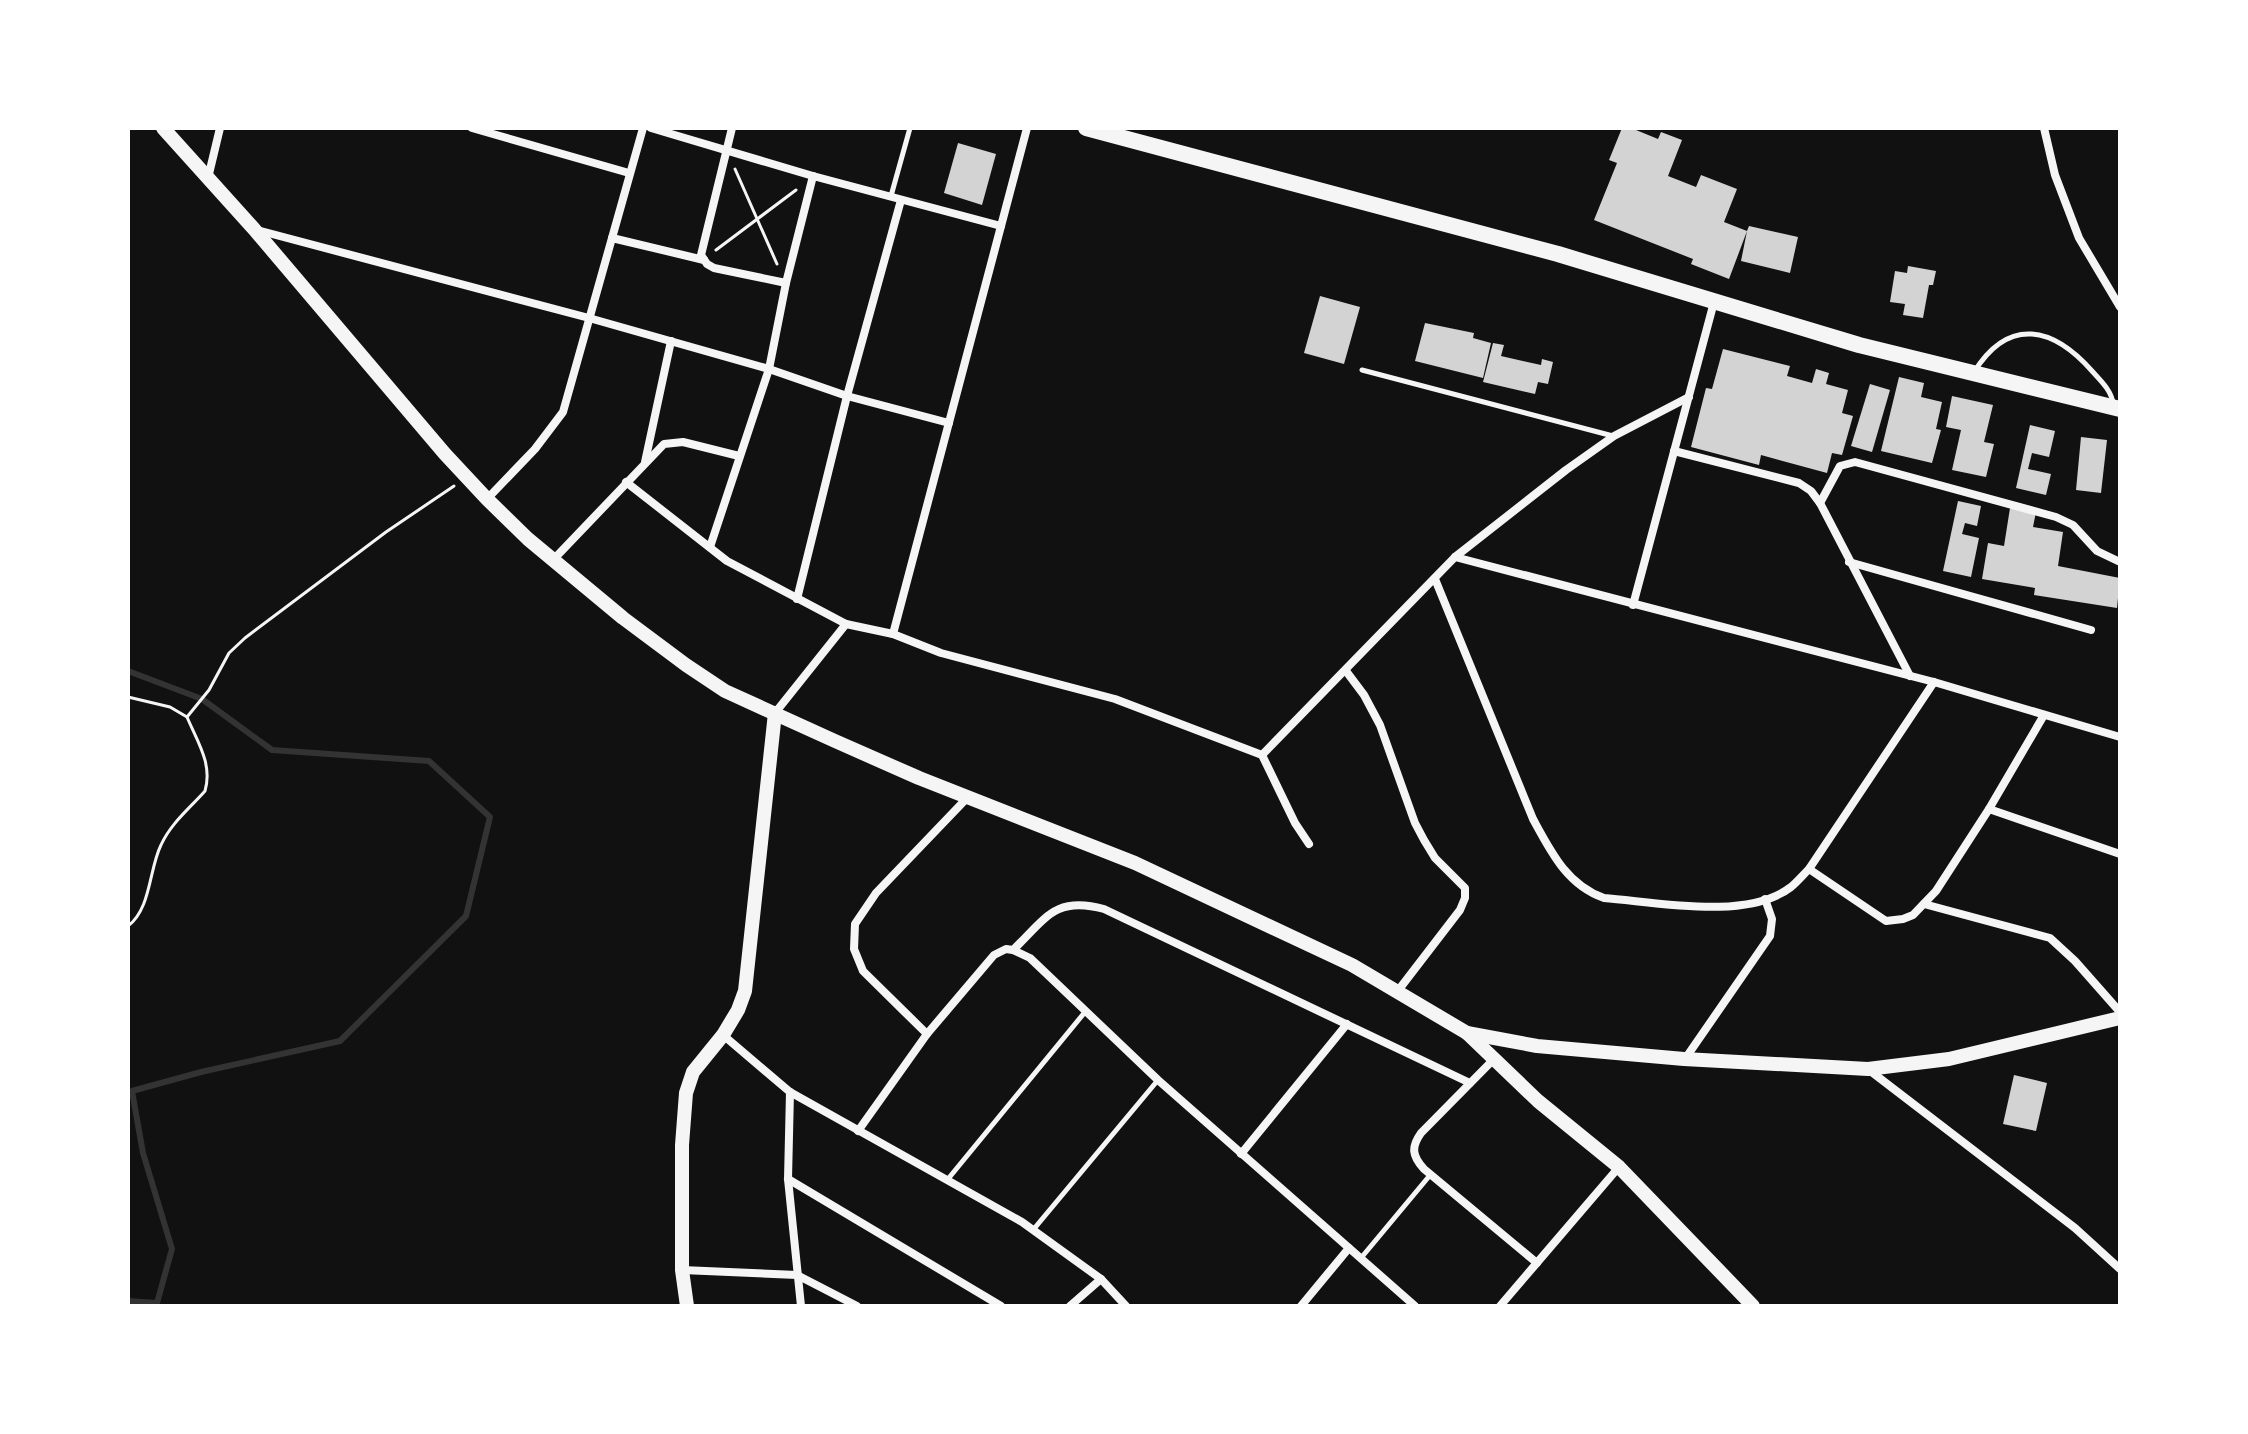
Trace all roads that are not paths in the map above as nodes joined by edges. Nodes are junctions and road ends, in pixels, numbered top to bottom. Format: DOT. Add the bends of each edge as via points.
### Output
graph roads {
  1 [pos="163,128"];
  2 [pos="220,128"];
  3 [pos="472,128"];
  4 [pos="643,128"];
  5 [pos="651,128"];
  6 [pos="732,128"];
  7 [pos="910,128"];
  8 [pos="1027,128"];
  9 [pos="1086,128"];
  10 [pos="2044,128"];
  11 [pos="727,151"];
  12 [pos="629,173"];
  13 [pos="813,176"];
  14 [pos="208,178"];
  15 [pos="891,197"];
  16 [pos="901,200"];
  17 [pos="1001,226"];
  18 [pos="254,229"];
  19 [pos="612,238"];
  20 [pos="704,260"];
  21 [pos="786,283"];
  22 [pos="1715,301"];
  23 [pos="2120,307"];
  24 [pos="589,318"];
  25 [pos="671,341"];
  26 [pos="769,369"];
  27 [pos="1362,370"];
  28 [pos="1973,373"];
  29 [pos="847,396"];
  30 [pos="1689,397"];
  31 [pos="2117,408"];
  32 [pos="949,423"];
  33 [pos="1614,436"];
  34 [pos="1674,451"];
  35 [pos="739,456"];
  36 [pos="645,463"];
  37 [pos="626,482"];
  38 [pos="487,499"];
  39 [pos="1820,503"];
  40 [pos="710,547"];
  41 [pos="1455,557"];
  42 [pos="553,560"];
  43 [pos="1849,562"];
  44 [pos="2120,562"];
  45 [pos="1435,579"];
  46 [pos="797,599"];
  47 [pos="1633,605"];
  48 [pos="846,624"];
  49 [pos="2091,630"];
  50 [pos="893,634"];
  51 [pos="1346,671"];
  52 [pos="1910,676"];
  53 [pos="1934,682"];
  54 [pos="775,713"];
  55 [pos="2044,715"];
  56 [pos="2120,737"];
  57 [pos="1262,755"];
  58 [pos="968,796"];
  59 [pos="1989,809"];
  60 [pos="1309,844"];
  61 [pos="2120,854"];
  62 [pos="1809,869"];
  63 [pos="1765,899"];
  64 [pos="1924,904"];
  65 [pos="1013,950"];
  66 [pos="1397,992"];
  67 [pos="1085,1012"];
  68 [pos="2120,1012"];
  69 [pos="2120,1018"];
  70 [pos="1347,1024"];
  71 [pos="1467,1033"];
  72 [pos="927,1034"];
  73 [pos="723,1035"];
  74 [pos="1495,1058"];
  75 [pos="1684,1059"];
  76 [pos="1868,1069"];
  77 [pos="1158,1080"];
  78 [pos="1470,1083"];
  79 [pos="790,1092"];
  80 [pos="858,1131"];
  81 [pos="1241,1154"];
  82 [pos="1619,1167"];
  83 [pos="1431,1174"];
  84 [pos="788,1179"];
  85 [pos="948,1179"];
  86 [pos="1032,1230"];
  87 [pos="1349,1248"];
  88 [pos="1360,1259"];
  89 [pos="1537,1263"];
  90 [pos="2120,1269"];
  91 [pos="682,1270"];
  92 [pos="797,1275"];
  93 [pos="1101,1279"];
  94 [pos="687,1306"];
  95 [pos="801,1306"];
  96 [pos="857,1306"];
  97 [pos="1001,1306"];
  98 [pos="1070,1306"];
  99 [pos="1126,1306"];
  100 [pos="1301,1306"];
  101 [pos="1415,1306"];
  102 [pos="1500,1306"];
  103 [pos="1753,1306"];
  1 -- 14 [label="street"];
  2 -- 14 [label="street"];
  3 -- 12 [label="street"];
  4 -- 12 [label="street"];
  5 -- 11 [label="street"];
  6 -- 11 [label="street"];
  7 -- 15 [label="lane"];
  8 -- 17 [label="street"];
  9 -- 22 [label="main road"];
  10 -- 23 [label="street" via="2079,238"];
  11 -- 13 [label="street"];
  11 -- 20 [label="street" via="701,250"];
  12 -- 19 [label="street"];
  13 -- 15 [label="street"];
  13 -- 21 [label="street"];
  14 -- 18 [label="street"];
  15 -- 16 [label="street"];
  16 -- 17 [label="street"];
  16 -- 29 [label="street"];
  17 -- 32 [label="street"];
  18 -- 24 [label="street"];
  18 -- 38 [label="street"];
  19 -- 20 [label="street"];
  19 -- 24 [label="street"];
  20 -- 21 [label="street" via="714,268"];
  21 -- 26 [label="street"];
  22 -- 28 [label="main road"];
  22 -- 30 [label="street"];
  24 -- 25 [label="street"];
  24 -- 38 [label="street" via="563,412"];
  25 -- 26 [label="street"];
  25 -- 36 [label="street"];
  26 -- 29 [label="street"];
  26 -- 35 [label="street"];
  27 -- 33 [label="lane"];
  28 -- 31 [label="main road"];
  28 -- 31 [label="lane" via="1987,352 2008,340 2028,333 2052,337 2076,353 2108,389"];
  29 -- 32 [label="street"];
  29 -- 46 [label="street"];
  30 -- 33 [label="street"];
  30 -- 34 [label="street"];
  32 -- 50 [label="street"];
  33 -- 41 [label="street"];
  34 -- 39 [label="street" via="1799,483"];
  34 -- 47 [label="street"];
  35 -- 36 [label="street" via="672,442"];
  35 -- 40 [label="street"];
  36 -- 37 [label="street"];
  37 -- 40 [label="street"];
  37 -- 42 [label="street"];
  38 -- 42 [label="street"];
  39 -- 43 [label="street"];
  39 -- 44 [label="street" via="1840,466 1855,462 2056,517 2073,525 2097,551"];
  40 -- 46 [label="street"];
  41 -- 45 [label="street"];
  41 -- 47 [label="street"];
  42 -- 54 [label="street" via="686,665 725,691"];
  43 -- 49 [label="street"];
  43 -- 52 [label="street"];
  45 -- 51 [label="street"];
  45 -- 63 [label="street" via="1533,819 1574,882 1604,898 1726,907"];
  46 -- 48 [label="street"];
  47 -- 52 [label="street"];
  48 -- 50 [label="street"];
  48 -- 54 [label="street"];
  50 -- 57 [label="street" via="941,653 1115,699"];
  51 -- 57 [label="street"];
  51 -- 66 [label="street" via="1380,725 1424,840 1465,888 1460,910"];
  52 -- 53 [label="street"];
  53 -- 55 [label="street"];
  53 -- 62 [label="street"];
  54 -- 58 [label="street"];
  54 -- 73 [label="street" via="745,991"];
  55 -- 56 [label="street"];
  55 -- 59 [label="street"];
  57 -- 60 [label="street"];
  58 -- 66 [label="street" via="1135,863 1352,965"];
  58 -- 72 [label="street" via="890,877 855,924 854,949 863,971"];
  59 -- 61 [label="street"];
  59 -- 64 [label="street"];
  62 -- 63 [label="street" via="1790,888"];
  62 -- 64 [label="street" via="1886,921 1913,915"];
  63 -- 75 [label="street" via="1772,919 1770,936"];
  64 -- 68 [label="street" via="2050,938"];
  65 -- 67 [label="street" via="1030,958"];
  65 -- 70 [label="street" via="1060,907 1085,904"];
  65 -- 72 [label="street" via="994,955"];
  66 -- 71 [label="street"];
  67 -- 77 [label="street"];
  67 -- 85 [label="lane"];
  69 -- 76 [label="street" via="1949,1059"];
  70 -- 78 [label="street"];
  70 -- 81 [label="street"];
  71 -- 74 [label="street"];
  71 -- 75 [label="street" via="1537,1046"];
  72 -- 80 [label="street"];
  73 -- 79 [label="street"];
  73 -- 91 [label="street" via="693,1072 686,1093"];
  74 -- 78 [label="street"];
  74 -- 82 [label="street"];
  75 -- 76 [label="street"];
  76 -- 90 [label="street" via="2075,1228"];
  77 -- 81 [label="street"];
  77 -- 86 [label="lane"];
  78 -- 83 [label="street" via="1413,1145 1415,1158"];
  79 -- 80 [label="street"];
  79 -- 84 [label="street"];
  80 -- 85 [label="street"];
  81 -- 87 [label="street"];
  82 -- 89 [label="street"];
  82 -- 103 [label="street"];
  83 -- 88 [label="lane"];
  83 -- 89 [label="street"];
  84 -- 92 [label="street"];
  84 -- 97 [label="street"];
  85 -- 86 [label="street"];
  86 -- 93 [label="street"];
  87 -- 88 [label="street"];
  87 -- 100 [label="street"];
  88 -- 101 [label="street"];
  89 -- 102 [label="street"];
  91 -- 92 [label="street"];
  91 -- 94 [label="street"];
  92 -- 95 [label="street"];
  92 -- 96 [label="street"];
  93 -- 98 [label="street"];
  93 -- 99 [label="street"];
}
